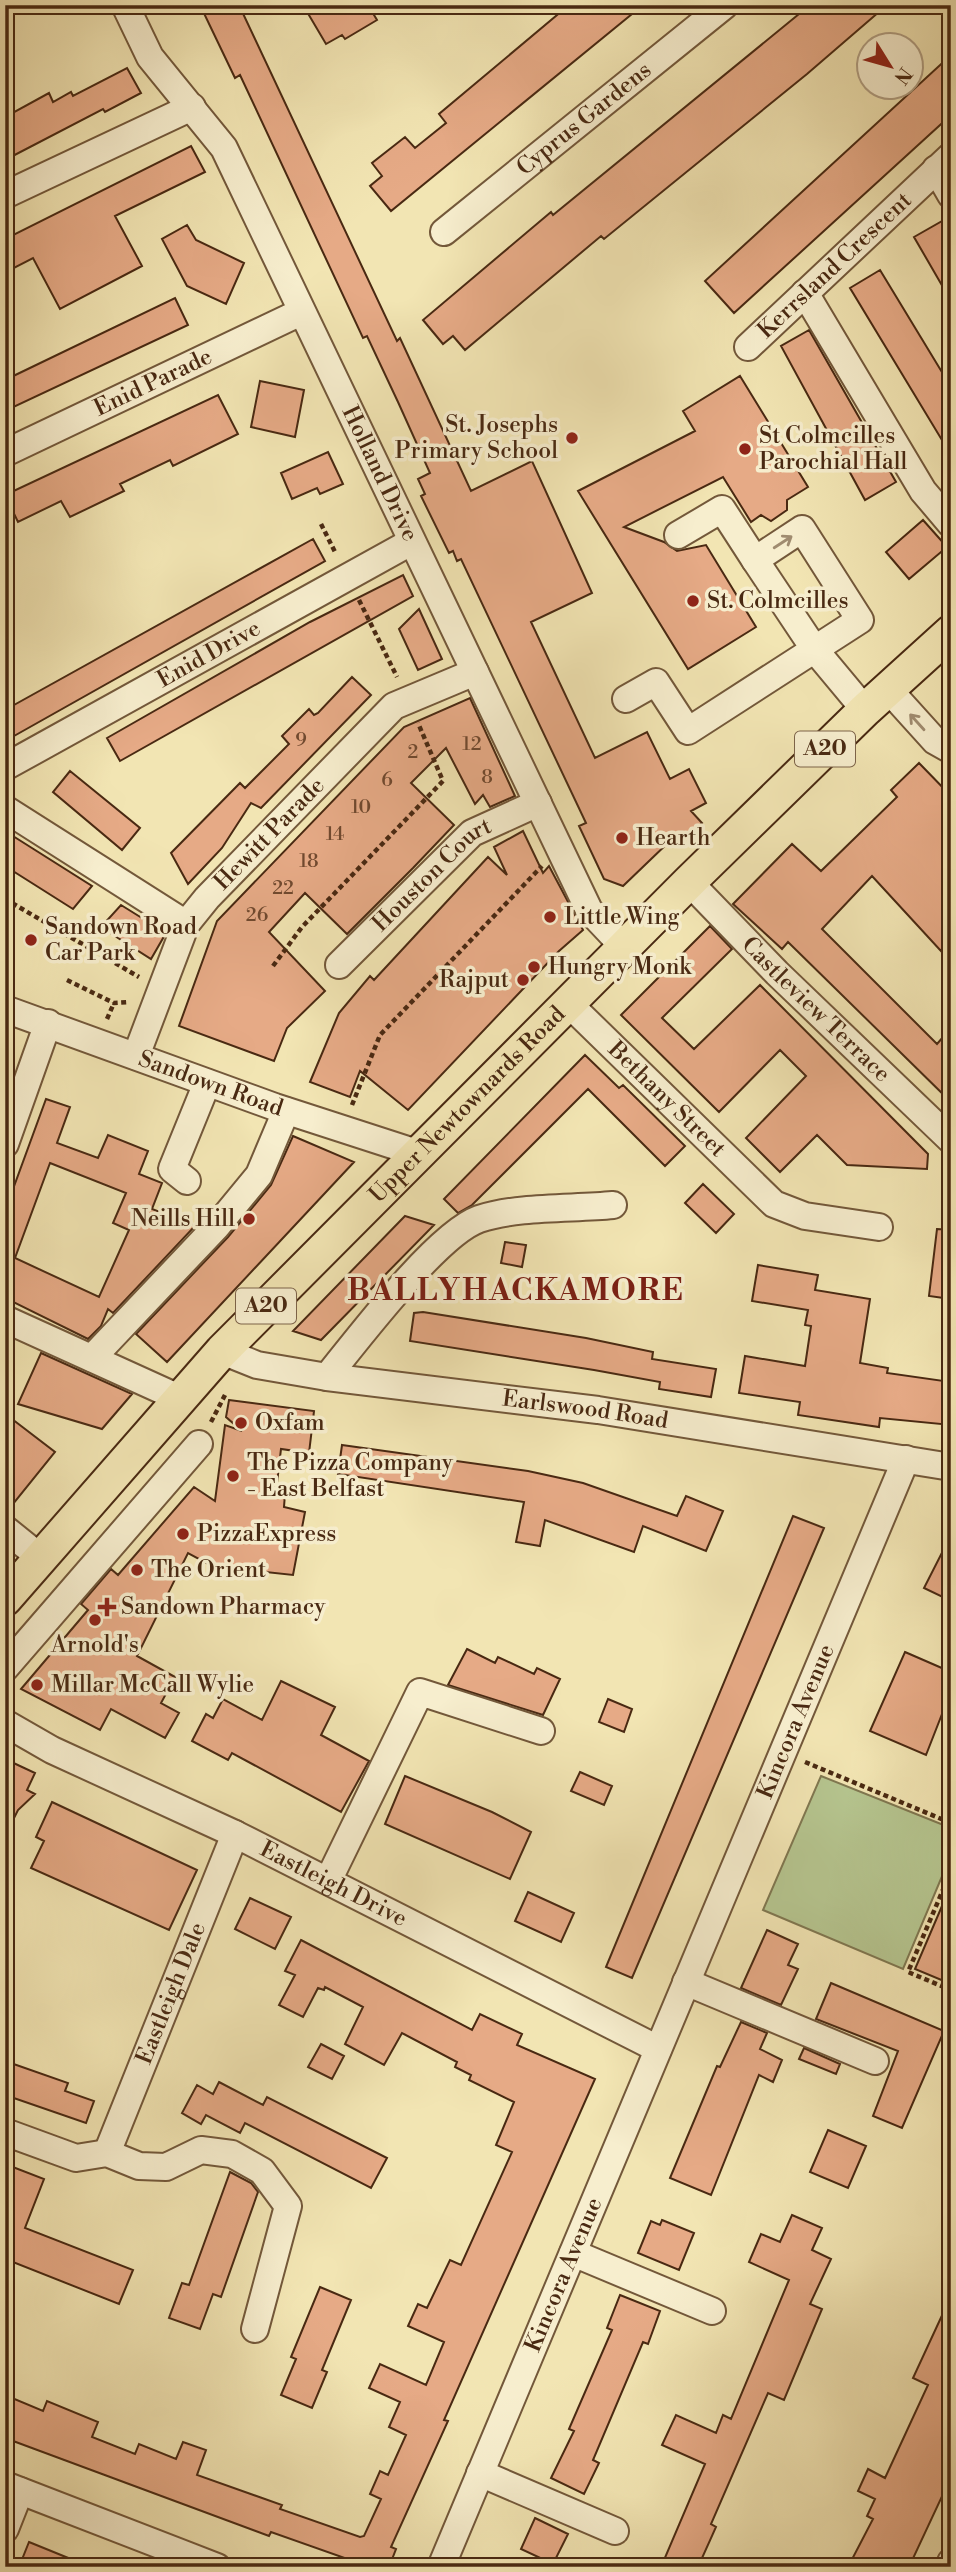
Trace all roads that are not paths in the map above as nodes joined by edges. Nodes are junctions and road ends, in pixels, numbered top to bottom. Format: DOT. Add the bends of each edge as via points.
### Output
graph roads {
  1 [pos="125,5"];
  2 [pos="725,5"];
  3 [pos="192,107"];
  4 [pos="943,163"];
  5 [pos="5,195"];
  6 [pos="951,195"];
  7 [pos="444,232"];
  8 [pos="805,293"];
  9 [pos="301,312"];
  10 [pos="748,346"];
  11 [pos="5,453"];
  12 [pos="951,524"];
  13 [pos="678,535"];
  14 [pos="411,542"];
  15 [pos="755,560"];
  16 [pos="947,644"];
  17 [pos="815,650"];
  18 [pos="475,672"];
  19 [pos="626,699"];
  20 [pos="876,699"];
  21 [pos="951,750"];
  22 [pos="5,766"];
  23 [pos="538,803"];
  24 [pos="5,809"];
  25 [pos="689,881"];
  26 [pos="186,924"];
  27 [pos="624,947"];
  28 [pos="340,965"];
  29 [pos="568,1003"];
  30 [pos="5,1009"];
  31 [pos="48,1023"];
  32 [pos="136,1056"];
  33 [pos="207,1083"];
  34 [pos="12,1104"];
  35 [pos="286,1111"];
  36 [pos="948,1139"];
  37 [pos="5,1144"];
  38 [pos="417,1153"];
  39 [pos="187,1181"];
  40 [pos="613,1205"];
  41 [pos="879,1227"];
  42 [pos="5,1319"];
  43 [pos="222,1351"];
  44 [pos="92,1359"];
  45 [pos="327,1377"];
  46 [pos="179,1398"];
  47 [pos="199,1444"];
  48 [pos="906,1459"];
  49 [pos="120,1465"];
  50 [pos="951,1466"];
  51 [pos="155,1492"];
  52 [pos="5,1529"];
  53 [pos="41,1558"];
  54 [pos="5,1599"];
  55 [pos="5,1668"];
  56 [pos="5,1723"];
  57 [pos="541,1731"];
  58 [pos="235,1834"];
  59 [pos="328,1881"];
  60 [pos="686,1982"];
  61 [pos="658,2049"];
  62 [pos="874,2061"];
  63 [pos="5,2132"];
  64 [pos="107,2152"];
  65 [pos="572,2253"];
  66 [pos="712,2311"];
  67 [pos="255,2329"];
  68 [pos="480,2473"];
  69 [pos="13,2488"];
  70 [pos="5,2529"];
  71 [pos="615,2530"];
  72 [pos="171,2559"];
  73 [pos="218,2567"];
  74 [pos="441,2567"];
  1 -- 3 [label="street, Holland Drive" via="150,57"];
  2 -- 7 [label="street, Cyprus Gardens"];
  3 -- 5 [label="street"];
  3 -- 9 [label="street, Holland Drive" via="224,148"];
  4 -- 6 [label="street"];
  4 -- 8 [label="street, Kerrsland Crescent"];
  8 -- 10 [label="street, Kerrsland Crescent"];
  8 -- 12 [label="street" via="923,491"];
  9 -- 11 [label="street, Enid Parade"];
  9 -- 14 [label="street, Holland Drive"];
  13 -- 15 [label="street" via="723,509"];
  14 -- 18 [label="street, Holland Drive"];
  14 -- 22 [label="street, Enid Drive"];
  15 -- 17 [label="street"];
  15 -- 17 [label="street, one-way" via="802,529 860,620"];
  16 -- 20 [label="main road, Upper Newtownards Road / A20"];
  17 -- 19 [label="street" via="688,730 656,682"];
  17 -- 20 [label="street"];
  18 -- 23 [label="street, Holland Drive"];
  18 -- 26 [label="street, Hewitt Parade" via="394,706"];
  21 -- 20 [label="street, one-way"];
  20 -- 25 [label="main road, Upper Newtownards Road / A20"];
  23 -- 27 [label="street, Holland Drive" via="589,910"];
  23 -- 28 [label="street, Houston Court" via="472,833"];
  24 -- 26 [label="street"];
  25 -- 27 [label="main road, Upper Newtownards Road / A20"];
  25 -- 36 [label="street, Castleview Terrace"];
  26 -- 32 [label="street, Hewitt Parade"];
  27 -- 29 [label="main road, Upper Newtownards Road / A20"];
  29 -- 38 [label="main road, Upper Newtownards Road / A20"];
  29 -- 41 [label="street, Bethany Street" via="765,1197 805,1216"];
  30 -- 31 [label="street, Sandown Road"];
  31 -- 32 [label="street, Sandown Road"];
  31 -- 34 [label="street"];
  32 -- 33 [label="street, Sandown Road"];
  33 -- 35 [label="street, Sandown Road"];
  33 -- 39 [label="street" via="172,1169"];
  34 -- 37 [label="street"];
  35 -- 38 [label="street, Sandown Road"];
  35 -- 44 [label="street" via="259,1175"];
  38 -- 43 [label="main road, Upper Newtownards Road / A20"];
  40 -- 45 [label="street" via="503,1214 466,1226 449,1238 374,1318"];
  42 -- 44 [label="street"];
  43 -- 45 [label="street, Earlswood Road" via="257,1366"];
  43 -- 46 [label="main road, Upper Newtownards Road / A20"];
  44 -- 46 [label="street"];
  45 -- 48 [label="street, Earlswood Road" via="598,1410"];
  46 -- 49 [label="main road, Upper Newtownards Road / A20"];
  47 -- 51 [label="street"];
  48 -- 50 [label="street, Earlswood Road"];
  48 -- 60 [label="street, Kincora Avenue"];
  49 -- 51 [label="street"];
  49 -- 53 [label="main road, Upper Newtownards Road / A20"];
  51 -- 55 [label="street"];
  52 -- 53 [label="street"];
  53 -- 54 [label="main road, Upper Newtownards Road / A20"];
  56 -- 58 [label="street, Eastleigh Drive" via="52,1750"];
  57 -- 59 [label="street" via="420,1692"];
  58 -- 59 [label="street, Eastleigh Drive"];
  58 -- 64 [label="street, Eastleigh Dale"];
  59 -- 61 [label="street, Eastleigh Drive"];
  60 -- 61 [label="street, Kincora Avenue"];
  60 -- 62 [label="street"];
  61 -- 65 [label="street, Kincora Avenue"];
  63 -- 64 [label="street" via="76,2158"];
  64 -- 67 [label="street" via="139,2166 166,2167 201,2150 232,2154 262,2171 288,2206"];
  65 -- 66 [label="street"];
  65 -- 68 [label="street, Kincora Avenue"];
  68 -- 71 [label="street"];
  68 -- 74 [label="street, Kincora Avenue"];
  69 -- 70 [label="street"];
  69 -- 72 [label="street"];
  72 -- 73 [label="street"];
}
